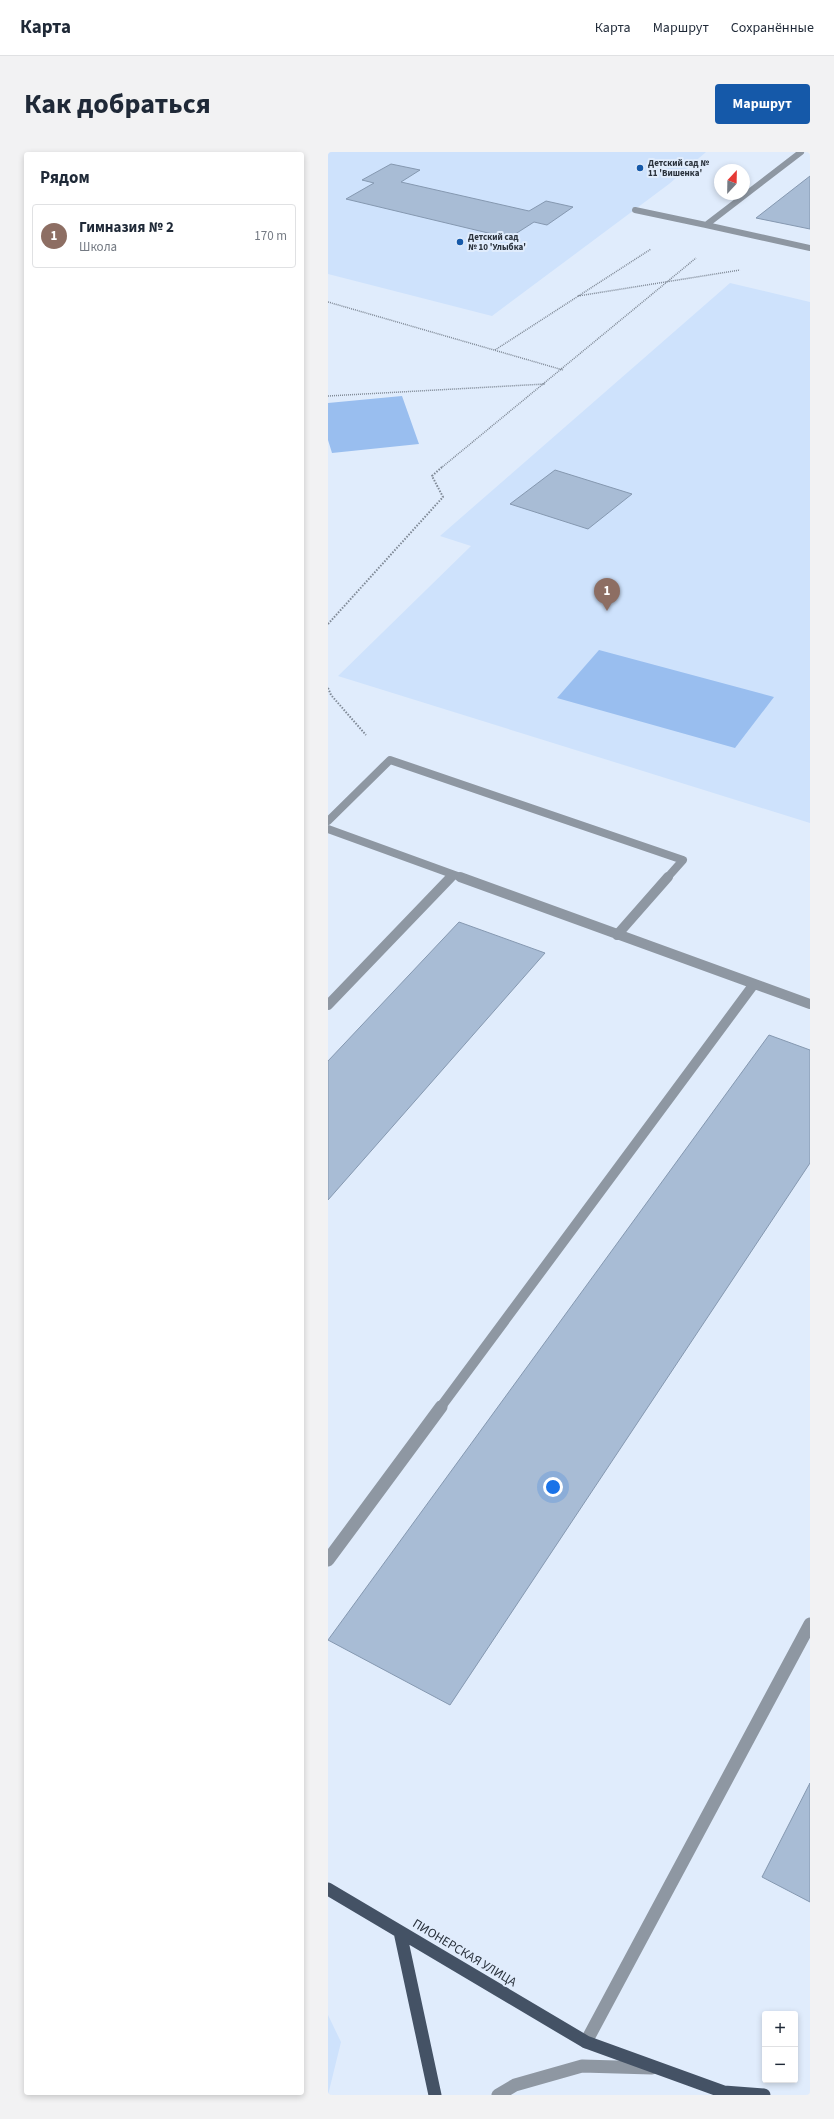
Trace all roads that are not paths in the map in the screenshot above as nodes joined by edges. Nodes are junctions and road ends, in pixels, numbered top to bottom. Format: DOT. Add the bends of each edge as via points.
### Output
graph roads {
  1 [pos="801,152"];
  2 [pos="635,210"];
  3 [pos="706,226"];
  4 [pos="800,246"];
  5 [pos="810,248"];
  6 [pos="792,253"];
  7 [pos="328,821"];
  8 [pos="328,829"];
  9 [pos="453,875"];
  10 [pos="617,934"];
  11 [pos="754,984"];
  12 [pos="810,1004"];
  13 [pos="328,1005"];
  14 [pos="328,1560"];
  15 [pos="810,1624"];
  16 [pos="328,1889"];
  17 [pos="400,1932"];
  18 [pos="586,2042"];
  19 [pos="726,2093"];
  20 [pos="435,2095"];
  21 [pos="498,2095"];
  22 [pos="764,2095"];
  1 -- 3 [label="street"];
  2 -- 3 [label="street"];
  3 -- 4 [label="street"];
  4 -- 5 [label="street"];
  4 -- 6 [label="street"];
  7 -- 10 [label="street" via="390,760 683,860"];
  8 -- 9 [label="street"];
  9 -- 10 [label="street"];
  9 -- 13 [label="street"];
  10 -- 11 [label="street"];
  11 -- 12 [label="street"];
  11 -- 14 [label="street"];
  15 -- 18 [label="street"];
  16 -- 17 [label="main road, ПИОНЕРСКАЯ УЛИЦА"];
  17 -- 18 [label="main road, ПИОНЕРСКАЯ УЛИЦА"];
  17 -- 20 [label="main road"];
  18 -- 19 [label="main road, ПИОНЕРСКАЯ УЛИЦА"];
  19 -- 21 [label="street" via="652,2068 582,2066 515,2085"];
  19 -- 22 [label="main road, ПИОНЕРСКАЯ УЛИЦА"];
}
